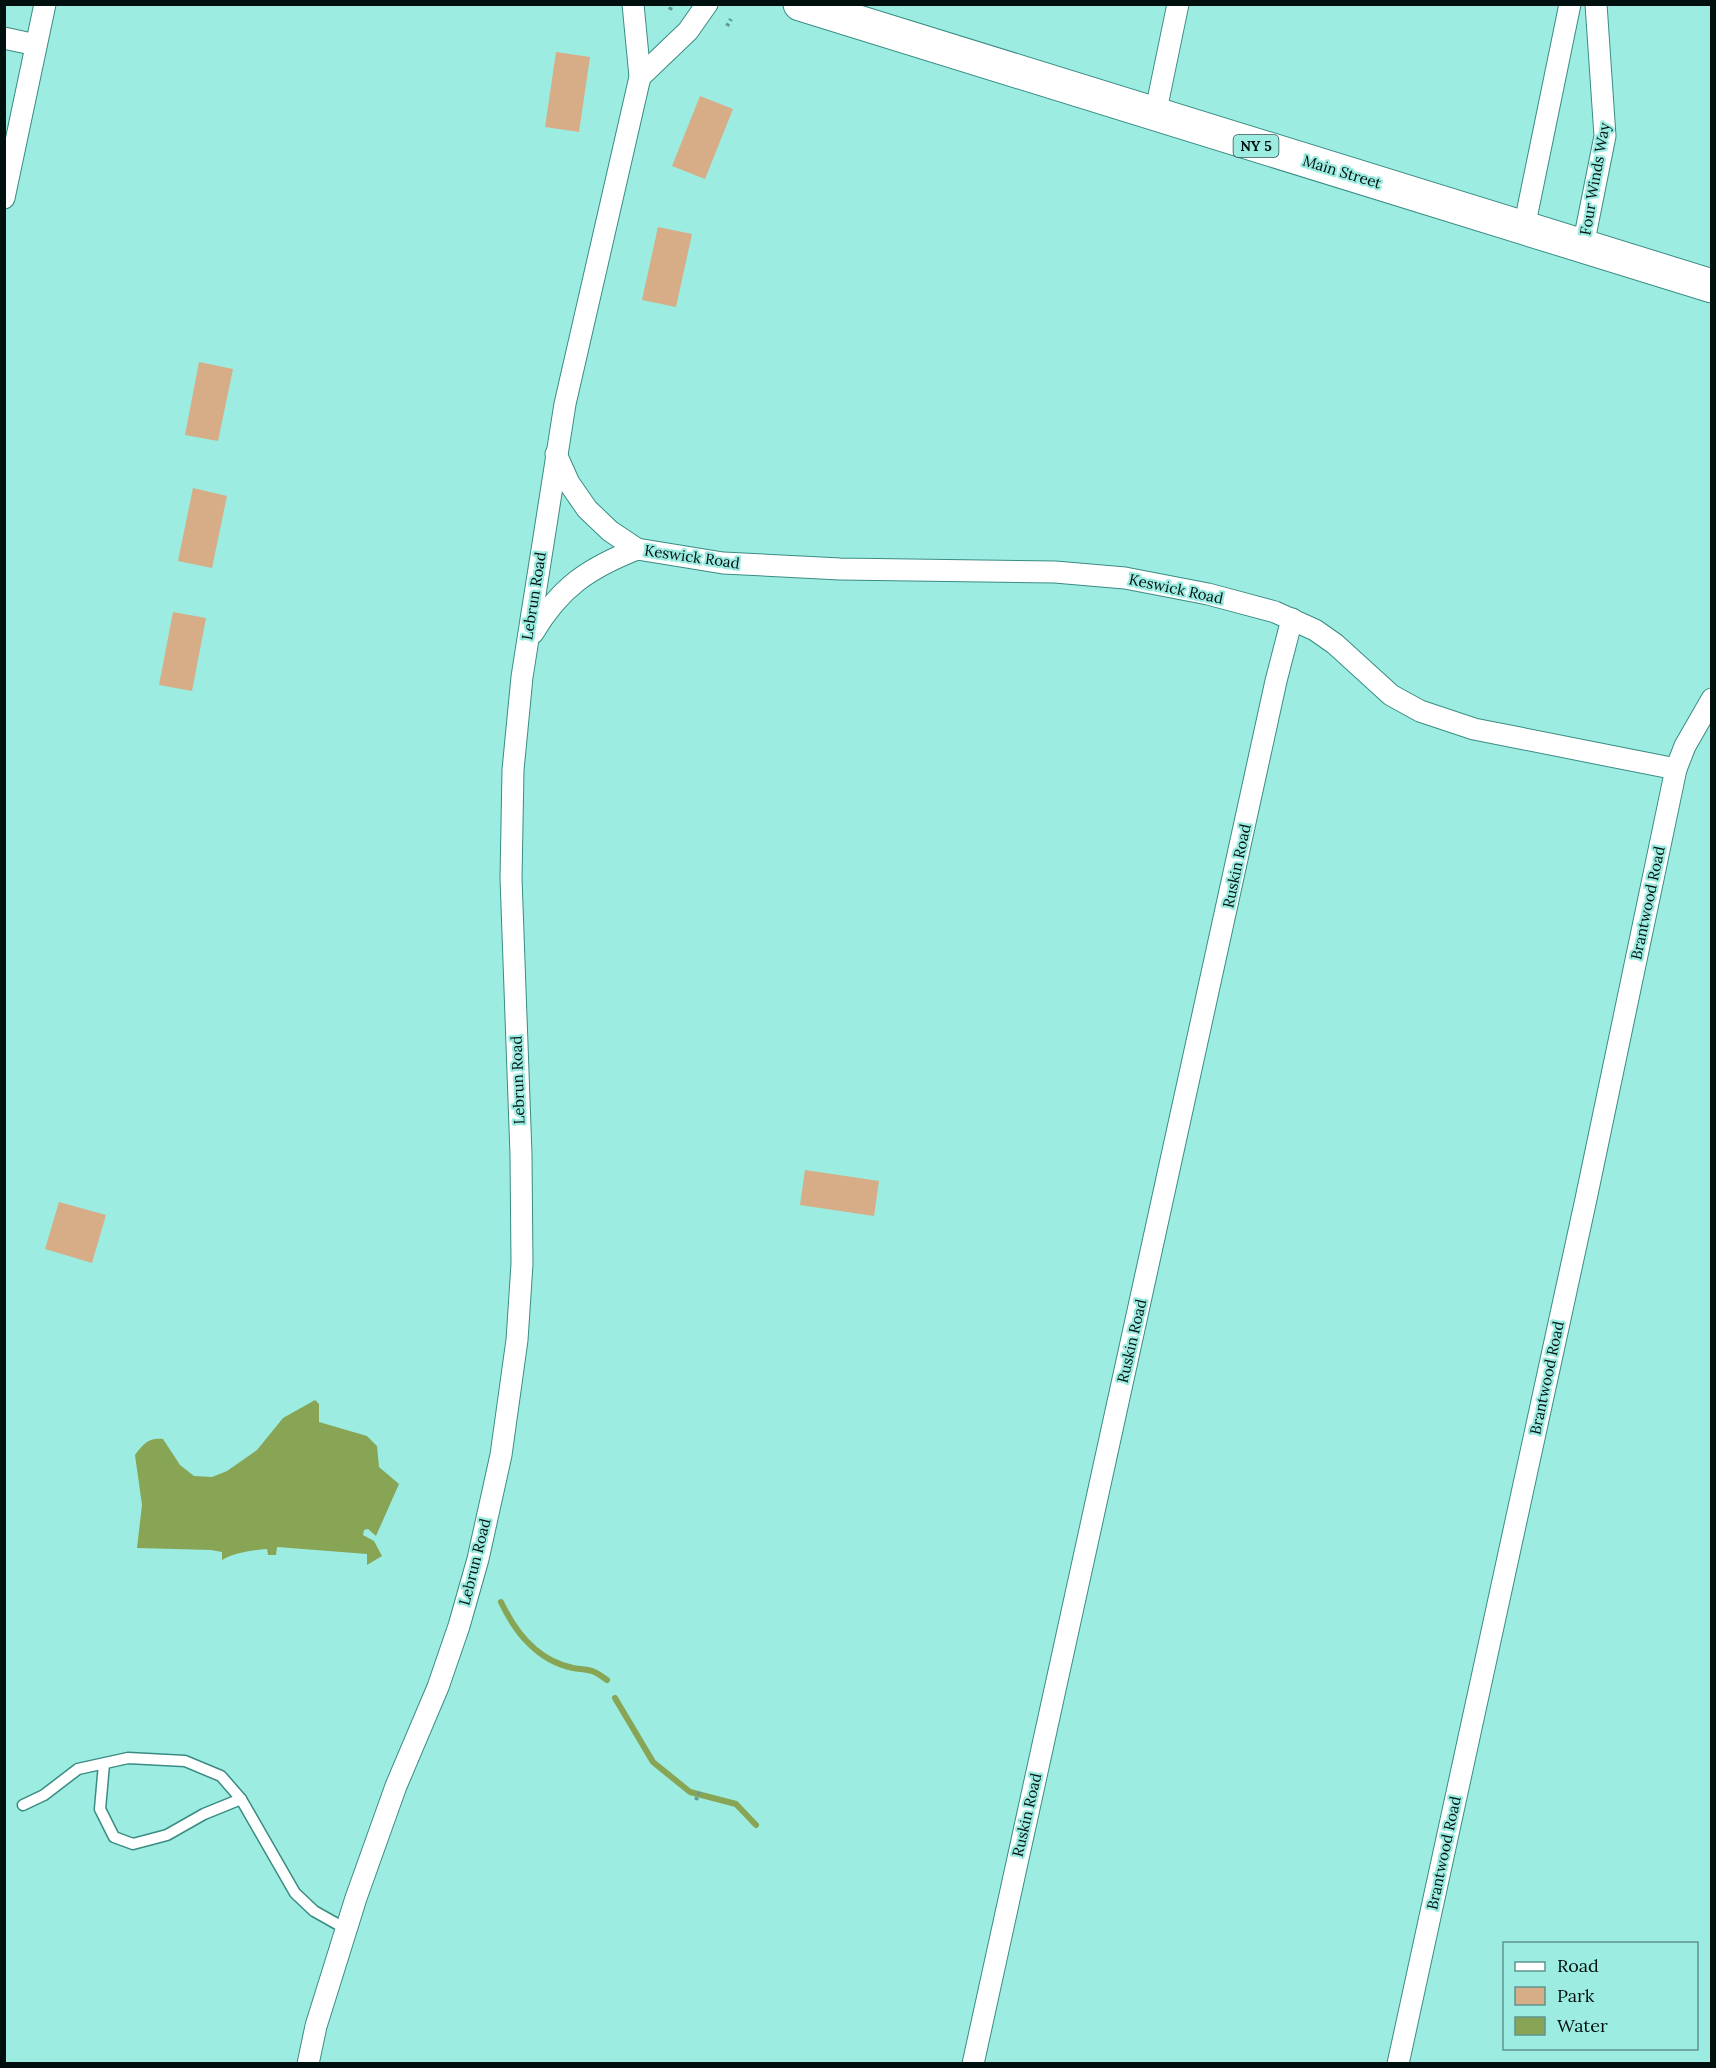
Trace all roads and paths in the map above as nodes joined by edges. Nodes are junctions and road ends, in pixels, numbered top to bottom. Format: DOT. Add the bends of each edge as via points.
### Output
graph roads {
  1 [pos="45,4"];
  2 [pos="633,4"];
  3 [pos="672,4"];
  4 [pos="707,4"];
  5 [pos="800,4"];
  6 [pos="1178,4"];
  7 [pos="1570,4"];
  8 [pos="1596,4"];
  9 [pos="670,10"];
  10 [pos="731,19"];
  11 [pos="727,26"];
  12 [pos="4,38"];
  13 [pos="36,45"];
  14 [pos="640,77"];
  15 [pos="1155,115"];
  16 [pos="4,198"];
  17 [pos="1524,228"];
  18 [pos="1583,246"];
  19 [pos="1712,286"];
  20 [pos="556,453"];
  21 [pos="637,549"];
  22 [pos="1292,619"];
  23 [pos="527,644"];
  24 [pos="1712,699"];
  25 [pos="1676,769"];
  26 [pos="104,1764"];
  27 [pos="700,1790"];
  28 [pos="241,1798"];
  29 [pos="696,1800"];
  30 [pos="23,1805"];
  31 [pos="346,1929"];
  32 [pos="308,2064"];
  33 [pos="973,2064"];
  34 [pos="1398,2064"];
  1 -- 13 [label="street"];
  2 -- 14 [label="street, Lebrun Road"];
  3 -- 9 [label="path"];
  4 -- 14 [label="street" via="688,30"];
  5 -- 15 [label="main road, Main Street / NY 5"];
  6 -- 15 [label="street"];
  7 -- 17 [label="street"];
  8 -- 18 [label="street, Four Winds Way" via="1605,136"];
  10 -- 11 [label="path"];
  12 -- 13 [label="street"];
  13 -- 16 [label="street"];
  14 -- 20 [label="street, Lebrun Road"];
  15 -- 17 [label="main road, Main Street / NY 5"];
  17 -- 18 [label="main road, Main Street / NY 5"];
  18 -- 19 [label="main road, Main Street / NY 5"];
  20 -- 21 [label="street, Keswick Road" via="569,483 587,509"];
  20 -- 23 [label="street, Lebrun Road"];
  21 -- 22 [label="street, Keswick Road" via="723,563 1055,572 1125,578 1208,594"];
  21 -- 23 [label="street, Keswick Road" via="602,562 571,584 546,611"];
  22 -- 25 [label="street, Keswick Road" via="1335,644 1391,695 1420,711 1474,729"];
  22 -- 33 [label="street, Ruskin Road"];
  23 -- 31 [label="street, Lebrun Road" via="512,793 522,1264 517,1340 491,1500 459,1626 430,1708 396,1786"];
  24 -- 25 [label="street, Brantwood Road"];
  25 -- 34 [label="street, Brantwood Road"];
  26 -- 28 [label="lane" via="128,1758 185,1761 221,1776"];
  26 -- 28 [label="lane" via="100,1809 114,1837 133,1844 167,1836"];
  26 -- 30 [label="lane" via="78,1769 44,1795"];
  27 -- 29 [label="path"];
  28 -- 31 [label="lane" via="295,1893 315,1911"];
  31 -- 32 [label="street, Lebrun Road"];
}
